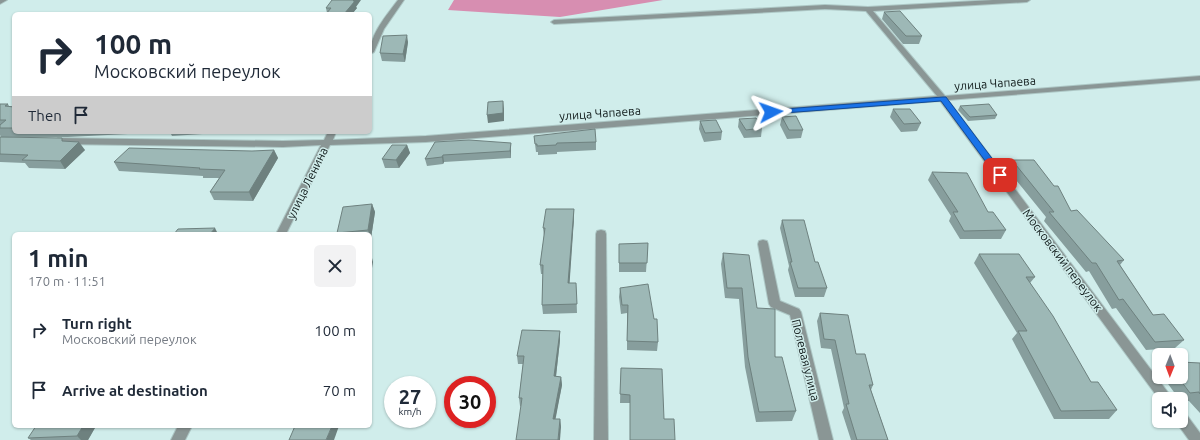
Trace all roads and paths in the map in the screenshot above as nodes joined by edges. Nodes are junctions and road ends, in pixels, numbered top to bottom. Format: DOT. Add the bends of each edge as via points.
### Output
graph roads {
  1 [pos="4,0"];
  2 [pos="401,0"];
  3 [pos="812,0"];
  4 [pos="1027,0"];
  5 [pos="0,2"];
  6 [pos="825,7"];
  7 [pos="868,9"];
  8 [pos="554,22"];
  9 [pos="372,48"];
  10 [pos="1200,78"];
  11 [pos="943,99"];
  12 [pos="331,134"];
  13 [pos="45,141"];
  14 [pos="327,142"];
  15 [pos="282,232"];
  16 [pos="601,234"];
  17 [pos="763,244"];
  18 [pos="1162,392"];
  19 [pos="184,428"];
  20 [pos="1188,428"];
  21 [pos="178,440"];
  22 [pos="601,440"];
  23 [pos="826,440"];
  24 [pos="1197,440"];
  1 -- 5 [label="street"];
  2 -- 9 [label="street" via="381,29"];
  3 -- 6 [label="street"];
  4 -- 7 [label="street"];
  6 -- 7 [label="street"];
  6 -- 8 [label="street"];
  7 -- 11 [label="street, Московский переулок"];
  10 -- 11 [label="street, улица Чапаева"];
  11 -- 14 [label="street, улица Чапаева" via="426,139"];
  11 -- 18 [label="street, Московский переулок"];
  12 -- 14 [label="street, улица Ленина"];
  13 -- 14 [label="street, улица Чапаева" via="276,144"];
  14 -- 15 [label="street, улица Ленина"];
  16 -- 22 [label="street"];
  17 -- 23 [label="street, Полевая улица" via="775,304 795,312"];
  19 -- 21 [label="street"];
  20 -- 24 [label="street"];
}
